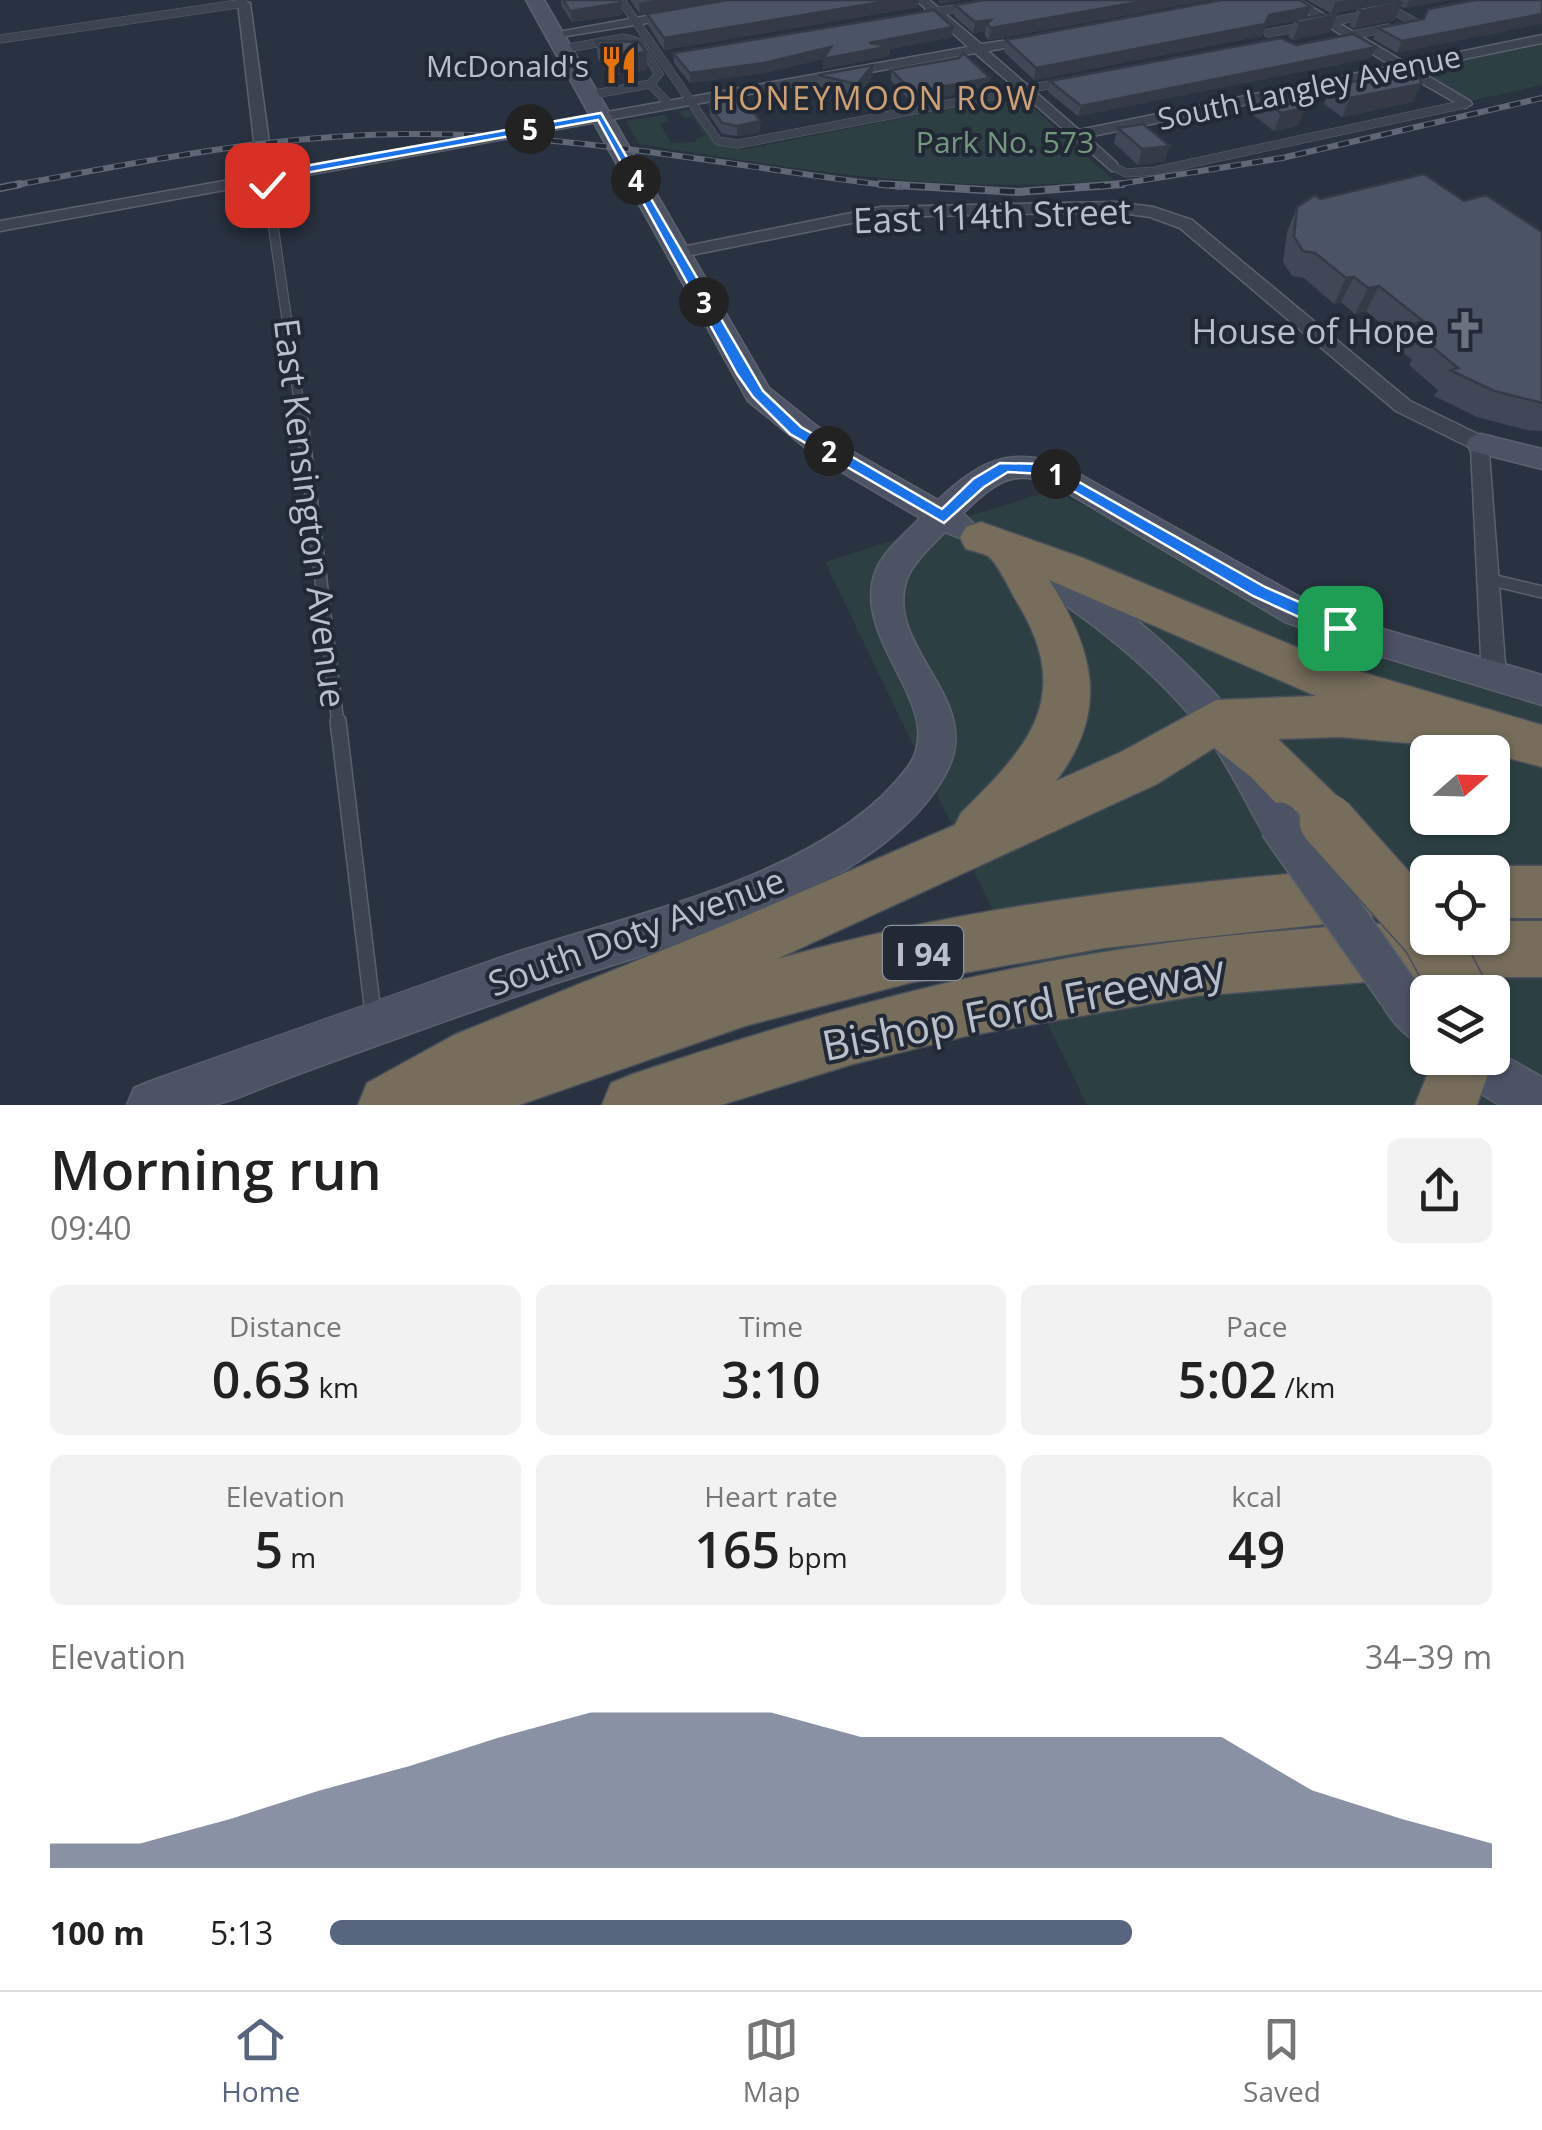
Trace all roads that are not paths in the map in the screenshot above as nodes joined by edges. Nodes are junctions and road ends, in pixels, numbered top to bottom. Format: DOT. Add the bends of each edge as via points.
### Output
graph roads {
  1 [pos="536,0"];
  2 [pos="621,0"];
  3 [pos="1291,0"];
  4 [pos="244,3"];
  5 [pos="969,6"];
  6 [pos="927,9"];
  7 [pos="691,12"];
  8 [pos="1422,13"];
  9 [pos="1405,16"];
  10 [pos="635,21"];
  11 [pos="1328,22"];
  12 [pos="1048,36"];
  13 [pos="1345,37"];
  14 [pos="0,39"];
  15 [pos="1542,39"];
  16 [pos="558,41"];
  17 [pos="1261,44"];
  18 [pos="588,45"];
  19 [pos="978,49"];
  20 [pos="631,50"];
  21 [pos="645,52"];
  22 [pos="604,53"];
  23 [pos="680,55"];
  24 [pos="662,58"];
  25 [pos="1405,68"];
  26 [pos="1076,80"];
  27 [pos="650,84"];
  28 [pos="1024,90"];
  29 [pos="690,100"];
  30 [pos="669,104"];
  31 [pos="1465,104"];
  32 [pos="595,106"];
  33 [pos="1076,135"];
  34 [pos="1112,166"];
  35 [pos="266,176"];
  36 [pos="0,226"];
  37 [pos="676,253"];
  38 [pos="1481,444"];
  39 [pos="1542,459"];
  40 [pos="978,536"];
  41 [pos="1488,579"];
  42 [pos="1542,592"];
  43 [pos="1494,677"];
  44 [pos="1542,690"];
  45 [pos="1216,721"];
  46 [pos="1472,728"];
  47 [pos="1542,746"];
  48 [pos="1303,822"];
  49 [pos="955,853"];
  50 [pos="1510,892"];
  51 [pos="1542,892"];
  52 [pos="1410,894"];
  53 [pos="1410,919"];
  54 [pos="1542,949"];
  55 [pos="1410,995"];
  56 [pos="374,1022"];
  57 [pos="1457,1075"];
  58 [pos="1493,1075"];
  59 [pos="1542,1103"];
  60 [pos="151,1105"];
  61 [pos="389,1105"];
  62 [pos="439,1105"];
  63 [pos="633,1105"];
  64 [pos="1446,1105"];
  1 -- 16 [label="street"];
  2 -- 10 [label="lane"];
  3 -- 11 [label="street"];
  4 -- 14 [label="lane"];
  4 -- 35 [label="street, East Kensington Avenue"];
  5 -- 6 [label="lane"];
  6 -- 19 [label="street, East 114th Street"];
  7 -- 10 [label="street"];
  8 -- 9 [label="lane"];
  9 -- 11 [label="lane" via="1393,10"];
  9 -- 13 [label="lane" via="1416,22"];
  10 -- 16 [label="street"];
  10 -- 24 [label="lane"];
  11 -- 13 [label="street"];
  11 -- 17 [label="lane" via="1268,33 1279,40"];
  12 -- 19 [label="street"];
  13 -- 25 [label="street"];
  15 -- 25 [label="street, South Langley Avenue"];
  16 -- 18 [label="lane"];
  16 -- 32 [label="street"];
  18 -- 21 [label="lane" via="624,38"];
  18 -- 22 [label="lane"];
  19 -- 28 [label="street, East 114th Street"];
  19 -- 29 [label="street"];
  20 -- 21 [label="lane"];
  21 -- 27 [label="lane" via="659,74"];
  23 -- 24 [label="lane"];
  24 -- 29 [label="lane"];
  25 -- 31 [label="street"];
  25 -- 33 [label="street, South Langley Avenue"];
  26 -- 28 [label="lane"];
  27 -- 30 [label="lane"];
  27 -- 32 [label="lane"];
  28 -- 29 [label="lane" via="738,144 718,141"];
  28 -- 33 [label="street, East 114th Street"];
  29 -- 30 [label="street"];
  30 -- 32 [label="street"];
  31 -- 34 [label="lane" via="1155,171"];
  32 -- 35 [label="street"];
  32 -- 37 [label="street"];
  33 -- 34 [label="street, East 114th Street"];
  35 -- 36 [label="street"];
  35 -- 56 [label="lane, East Kensington Avenue"];
  37 -- 38 [label="street, East 114th Street" via="881,212 1153,212 1196,230 1403,406"];
  37 -- 40 [label="street" via="744,374 774,411 821,447"];
  38 -- 39 [label="street"];
  38 -- 41 [label="street"];
  40 -- 43 [label="street, South Doty Avenue" via="978,483 1006,467 1047,469 1298,612"];
  40 -- 45 [label="street" via="1051,577 1133,640"];
  40 -- 46 [label="highway" via="1042,556 1292,666"];
  40 -- 49 [label="highway" via="1038,595 1071,672 1058,732 1024,784"];
  40 -- 56 [label="street, South Doty Avenue" via="892,569 886,582 887,618 937,722 932,762 898,805 767,888"];
  41 -- 42 [label="lane"];
  41 -- 43 [label="street"];
  43 -- 44 [label="street, South Doty Avenue"];
  45 -- 46 [label="highway" via="1340,716"];
  45 -- 48 [label="highway" via="1269,761"];
  45 -- 49 [label="highway" via="1139,768"];
  46 -- 47 [label="highway"];
  48 -- 53 [label="highway, bridge"];
  48 -- 55 [label="street, bridge" via="1398,992"];
  49 -- 61 [label="highway" via="475,1056"];
  50 -- 51 [label="highway"];
  52 -- 62 [label="highway, Bishop Ford Freeway / I 94" via="1230,904 1050,927 853,968 608,1040"];
  54 -- 63 [label="highway, Bishop Ford Freeway / I 94" via="1402,950 1127,978 798,1050"];
  56 -- 60 [label="street, South Doty Avenue"];
  57 -- 64 [label="highway"];
  58 -- 59 [label="street"];
}
